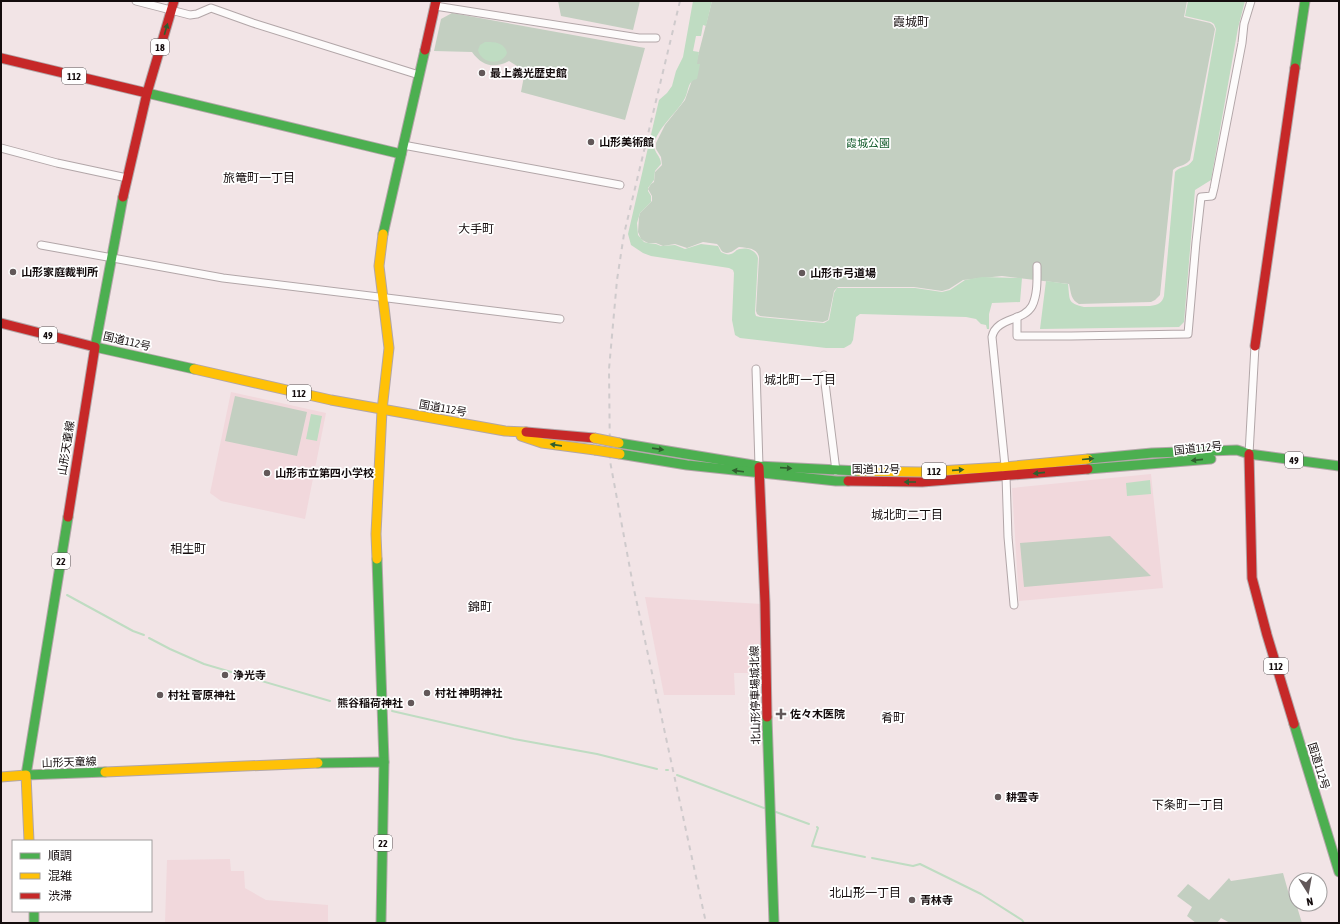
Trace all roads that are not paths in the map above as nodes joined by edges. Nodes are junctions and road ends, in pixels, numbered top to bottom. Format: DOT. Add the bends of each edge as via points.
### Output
graph roads {
  1 [pos="136,1"];
  2 [pos="1251,1"];
  3 [pos="1305,1"];
  4 [pos="435,3"];
  5 [pos="172,5"];
  6 [pos="656,38"];
  7 [pos="1,58"];
  8 [pos="419,75"];
  9 [pos="147,93"];
  10 [pos="1,148"];
  11 [pos="402,149"];
  12 [pos="128,178"];
  13 [pos="620,185"];
  14 [pos="41,245"];
  15 [pos="112,258"];
  16 [pos="1037,266"];
  17 [pos="383,298"];
  18 [pos="1017,318"];
  19 [pos="560,319"];
  20 [pos="1,323"];
  21 [pos="1256,346"];
  22 [pos="95,347"];
  23 [pos="756,369"];
  24 [pos="824,374"];
  25 [pos="382,410"];
  26 [pos="505,431"];
  27 [pos="1250,454"];
  28 [pos="1339,466"];
  29 [pos="759,470"];
  30 [pos="836,471"];
  31 [pos="1005,471"];
  32 [pos="1014,604"];
  33 [pos="384,762"];
  34 [pos="26,775"];
  35 [pos="1,777"];
  36 [pos="29,840"];
  37 [pos="1339,872"];
  38 [pos="34,912"];
  39 [pos="34,923"];
  40 [pos="381,923"];
  41 [pos="774,923"];
  1 -- 5 [label="street"];
  2 -- 18 [label="street" via="1244,24 1212,196 1201,197 1188,334 1017,336"];
  3 -- 21 [label="main road"];
  4 -- 6 [label="street" via="638,38"];
  4 -- 8 [label="main road"];
  5 -- 8 [label="street" via="190,14 198,14 211,8"];
  9 -- 5 [label="main road, 18, one-way"];
  7 -- 9 [label="main road, 112"];
  8 -- 11 [label="main road"];
  9 -- 11 [label="main road"];
  9 -- 12 [label="main road, 国道112号"];
  10 -- 12 [label="street"];
  11 -- 13 [label="street"];
  11 -- 17 [label="main road" via="382,236 379,266"];
  12 -- 15 [label="main road, 国道112号"];
  14 -- 15 [label="street"];
  15 -- 17 [label="street" via="223,278"];
  15 -- 22 [label="main road, 国道112号"];
  16 -- 18 [label="street" via="1032,306"];
  17 -- 19 [label="street"];
  17 -- 25 [label="main road" via="388,348"];
  18 -- 31 [label="street" via="996,327 992,338"];
  20 -- 22 [label="main road, 49"];
  21 -- 27 [label="street"];
  22 -- 25 [label="main road, 国道112号 / 112"];
  22 -- 34 [label="main road, 山形天童線 / 22"];
  23 -- 29 [label="street"];
  24 -- 30 [label="street"];
  25 -- 26 [label="main road, 国道112号 / 112"];
  25 -- 33 [label="main road" via="376,534"];
  26 -- 29 [label="main road, 国道112号 / 112, one-way, bridge" via="594,438"];
  29 -- 26 [label="main road, 国道112号 / 112, one-way, bridge" via="687,465 542,443"];
  27 -- 28 [label="main road, 49"];
  27 -- 31 [label="main road, 国道112号 / 112" via="1237,450 1152,454"];
  27 -- 37 [label="main road, 国道112号 / 112" via="1252,578"];
  29 -- 30 [label="main road, 国道112号 / 112, one-way"];
  31 -- 29 [label="main road, 国道112号 / 112, one-way" via="922,482 836,481"];
  29 -- 41 [label="main road, 北山形停車場城北線"];
  30 -- 31 [label="main road, 国道112号 / 112, one-way"];
  31 -- 32 [label="street"];
  33 -- 34 [label="main road, 山形天童線" via="327,762"];
  33 -- 40 [label="main road, 22"];
  34 -- 35 [label="main road"];
  34 -- 36 [label="main road"];
  38 -- 39 [label="main road"];
}
